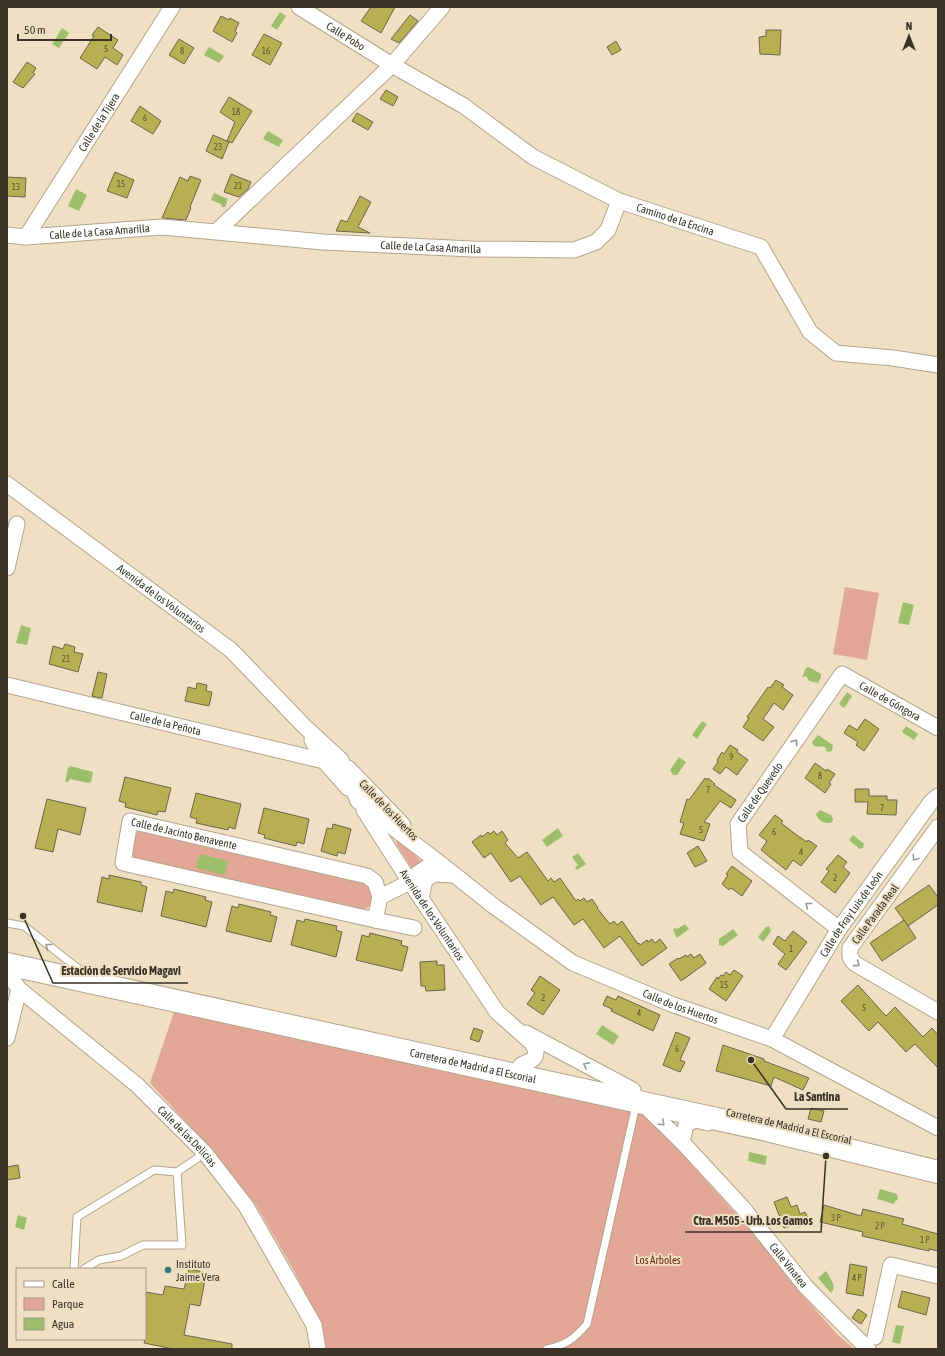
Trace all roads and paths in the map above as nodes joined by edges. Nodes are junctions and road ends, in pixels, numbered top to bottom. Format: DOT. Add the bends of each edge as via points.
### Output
graph roads {
  1 [pos="172,7"];
  2 [pos="300,7"];
  3 [pos="442,7"];
  4 [pos="392,65"];
  5 [pos="619,201"];
  6 [pos="217,231"];
  7 [pos="7,235"];
  8 [pos="26,237"];
  9 [pos="938,365"];
  10 [pos="7,484"];
  11 [pos="17,524"];
  12 [pos="7,568"];
  13 [pos="842,674"];
  14 [pos="7,685"];
  15 [pos="304,726"];
  16 [pos="938,728"];
  17 [pos="324,760"];
  18 [pos="341,760"];
  19 [pos="938,796"];
  20 [pos="358,800"];
  21 [pos="938,827"];
  22 [pos="437,861"];
  23 [pos="454,875"];
  24 [pos="410,882"];
  25 [pos="380,897"];
  26 [pos="421,898"];
  27 [pos="375,920"];
  28 [pos="7,923"];
  29 [pos="414,928"];
  30 [pos="839,929"];
  31 [pos="8,960"];
  32 [pos="80,970"];
  33 [pos="19,988"];
  34 [pos="938,1012"];
  35 [pos="511,1025"];
  36 [pos="7,1038"];
  37 [pos="772,1039"];
  38 [pos="522,1065"];
  39 [pos="637,1098"];
  40 [pos="938,1128"];
  41 [pos="767,1130"];
  42 [pos="682,1142"];
  43 [pos="205,1153"];
  44 [pos="938,1162"];
  45 [pos="178,1172"];
  46 [pos="938,1172"];
  47 [pos="74,1268"];
  48 [pos="86,1268"];
  49 [pos="938,1276"];
  50 [pos="872,1343"];
  51 [pos="318,1349"];
  52 [pos="547,1349"];
  1 -- 8 [label="street, Calle de la Tijera"];
  2 -- 4 [label="street, Calle Pobo"];
  3 -- 4 [label="street"];
  4 -- 5 [label="street, Camino de la Encina" via="464,106 533,157"];
  4 -- 6 [label="street"];
  5 -- 6 [label="street, Calle de La Casa Amarilla" via="608,230 596,242 574,250 472,249 331,242"];
  5 -- 9 [label="street, Camino de la Encina" via="761,246 810,332 836,353"];
  6 -- 8 [label="street, Calle de La Casa Amarilla" via="162,226"];
  7 -- 8 [label="street, Calle de La Casa Amarilla"];
  10 -- 15 [label="street, Avenida de los Voluntarios" via="231,650"];
  11 -- 12 [label="street"];
  13 -- 16 [label="street, Calle de Góngora"];
  30 -- 13 [label="street, Calle de Quevedo, one-way" via="740,852 738,824"];
  14 -- 17 [label="street, Calle de la Peñota"];
  15 -- 17 [label="street, Avenida de los Voluntarios"];
  15 -- 18 [label="street, Avenida de los Voluntarios"];
  17 -- 20 [label="street, Avenida de los Voluntarios"];
  18 -- 20 [label="street, Avenida de los Voluntarios"];
  18 -- 22 [label="street, Calle de los Huertos"];
  19 -- 30 [label="street, Calle de Fray Luis de León"];
  20 -- 22 [label="street, Calle de los Huertos"];
  20 -- 24 [label="street, Avenida de los Voluntarios"];
  21 -- 34 [label="street, Calle Parada Real, one-way" via="850,948 850,957 854,963"];
  22 -- 23 [label="street, Calle de los Huertos"];
  22 -- 24 [label="street" via="418,873"];
  23 -- 26 [label="street" via="434,874 425,880"];
  23 -- 37 [label="street, Calle de los Huertos" via="573,963 671,1004"];
  24 -- 25 [label="street"];
  24 -- 26 [label="street, Avenida de los Voluntarios"];
  25 -- 27 [label="street"];
  25 -- 27 [label="street, Calle de Jacinto Benavente" via="375,882 367,876 130,821 123,863"];
  26 -- 35 [label="street, Avenida de los Voluntarios" via="497,1012"];
  27 -- 29 [label="street, Calle de Jacinto Benavente"];
  32 -- 28 [label="lane, one-way" via="24,926"];
  30 -- 37 [label="street, Calle de Fray Luis de León"];
  31 -- 32 [label="highway, Carretera de Madrid a El Escorial"];
  31 -- 33 [label="street, Calle de las Delicias" via="7,972"];
  31 -- 39 [label="highway, Carretera de Madrid a El Escorial" via="291,1025"];
  32 -- 38 [label="highway, Carretera de Madrid a El Escorial"];
  33 -- 36 [label="street"];
  33 -- 43 [label="street, Calle de las Delicias" via="137,1085"];
  35 -- 38 [label="street, Avenida de los Voluntarios" via="533,1044 536,1052 532,1060"];
  39 -- 35 [label="street, Avenida de los Voluntarios, one-way"];
  37 -- 40 [label="street, Calle de los Huertos"];
  38 -- 39 [label="highway, Carretera de Madrid a El Escorial"];
  39 -- 41 [label="highway, Carretera de Madrid a El Escorial"];
  39 -- 42 [label="street, Calle Vinatea, one-way"];
  39 -- 44 [label="highway, Carretera de Madrid a El Escorial" via="770,1120"];
  39 -- 52 [label="lane" via="587,1324 575,1338"];
  41 -- 42 [label="street" via="736,1128 695,1120 686,1125"];
  41 -- 46 [label="highway, Carretera de Madrid a El Escorial"];
  42 -- 50 [label="street, Calle Vinatea" via="743,1208 806,1287"];
  43 -- 45 [label="lane"];
  43 -- 51 [label="street, Calle de las Delicias" via="246,1206 314,1325"];
  45 -- 47 [label="lane" via="154,1170 76,1217"];
  45 -- 48 [label="lane" via="182,1245 143,1245 121,1256 99,1260"];
  49 -- 50 [label="street" via="891,1265"];
}
